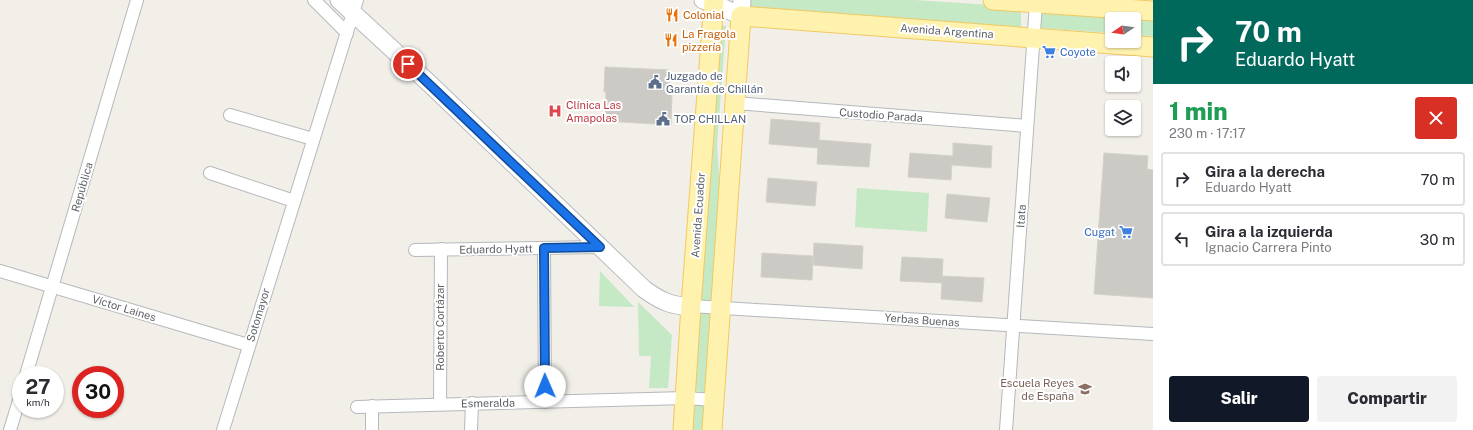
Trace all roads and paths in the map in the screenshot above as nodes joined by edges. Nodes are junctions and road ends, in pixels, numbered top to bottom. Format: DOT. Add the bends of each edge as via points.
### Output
graph roads {
  1 [pos="137,0"];
  2 [pos="314,0"];
  3 [pos="339,0"];
  4 [pos="993,0"];
  5 [pos="710,1"];
  6 [pos="1046,2"];
  7 [pos="1076,3"];
  8 [pos="355,7"];
  9 [pos="741,8"];
  10 [pos="1153,11"];
  11 [pos="347,33"];
  12 [pos="1033,38"];
  13 [pos="1153,47"];
  14 [pos="735,104"];
  15 [pos="230,115"];
  16 [pos="1027,126"];
  17 [pos="313,139"];
  18 [pos="210,173"];
  19 [pos="294,201"];
  20 [pos="600,247"];
  21 [pos="544,248"];
  22 [pos="415,250"];
  23 [pos="441,250"];
  24 [pos="0,271"];
  25 [pos="52,287"];
  26 [pos="691,306"];
  27 [pos="721,308"];
  28 [pos="1014,326"];
  29 [pos="1153,334"];
  30 [pos="248,345"];
  31 [pos="29,366"];
  32 [pos="685,398"];
  33 [pos="714,400"];
  34 [pos="546,402"];
  35 [pos="472,403"];
  36 [pos="440,404"];
  37 [pos="372,406"];
  38 [pos="357,407"];
  39 [pos="14,418"];
  40 [pos="10,430"];
  41 [pos="223,430"];
  42 [pos="372,430"];
  43 [pos="471,430"];
  44 [pos="683,430"];
  45 [pos="712,430"];
  46 [pos="1006,430"];
  1 -- 25 [label="street, República"];
  2 -- 11 [label="street"];
  3 -- 8 [label="street"];
  4 -- 6 [label="main road"];
  5 -- 9 [label="street"];
  5 -- 26 [label="main road, Avenida Ecuador"];
  6 -- 7 [label="main road"];
  6 -- 12 [label="street, Itata"];
  7 -- 10 [label="main road"];
  8 -- 11 [label="street, Sotomayor"];
  8 -- 20 [label="street" via="430,84"];
  9 -- 12 [label="main road, Avenida Argentina"];
  9 -- 14 [label="main road"];
  11 -- 17 [label="street, Sotomayor"];
  12 -- 13 [label="main road, Avenida Argentina"];
  12 -- 16 [label="street, Itata"];
  14 -- 16 [label="street, Custodio Parada"];
  14 -- 27 [label="main road"];
  15 -- 17 [label="street"];
  16 -- 28 [label="street, Itata"];
  17 -- 19 [label="street, Sotomayor"];
  18 -- 19 [label="street"];
  19 -- 30 [label="street, Sotomayor"];
  20 -- 21 [label="street, Eduardo Hyatt"];
  20 -- 26 [label="street" via="652,295 679,306"];
  21 -- 23 [label="street, Eduardo Hyatt"];
  21 -- 34 [label="street"];
  22 -- 23 [label="street, Eduardo Hyatt"];
  23 -- 36 [label="street, Roberto Cortázar"];
  24 -- 25 [label="street, Víctor Laines"];
  25 -- 30 [label="street, Víctor Laines"];
  25 -- 31 [label="street, República"];
  26 -- 27 [label="street, Yerbas Buenas"];
  26 -- 32 [label="main road, Avenida Ecuador"];
  27 -- 28 [label="street, Yerbas Buenas"];
  27 -- 33 [label="main road"];
  28 -- 29 [label="street, Yerbas Buenas"];
  28 -- 46 [label="street, Itata"];
  30 -- 41 [label="street, Sotomayor"];
  32 -- 33 [label="street, Esmeralda"];
  32 -- 34 [label="street, Esmeralda"];
  32 -- 44 [label="main road, Avenida Ecuador"];
  33 -- 45 [label="main road"];
  34 -- 35 [label="street, Esmeralda"];
  35 -- 36 [label="street, Esmeralda"];
  35 -- 43 [label="street"];
  36 -- 37 [label="street, Esmeralda"];
  37 -- 38 [label="street, Esmeralda"];
  37 -- 42 [label="street"];
  39 -- 40 [label="street"];
}
